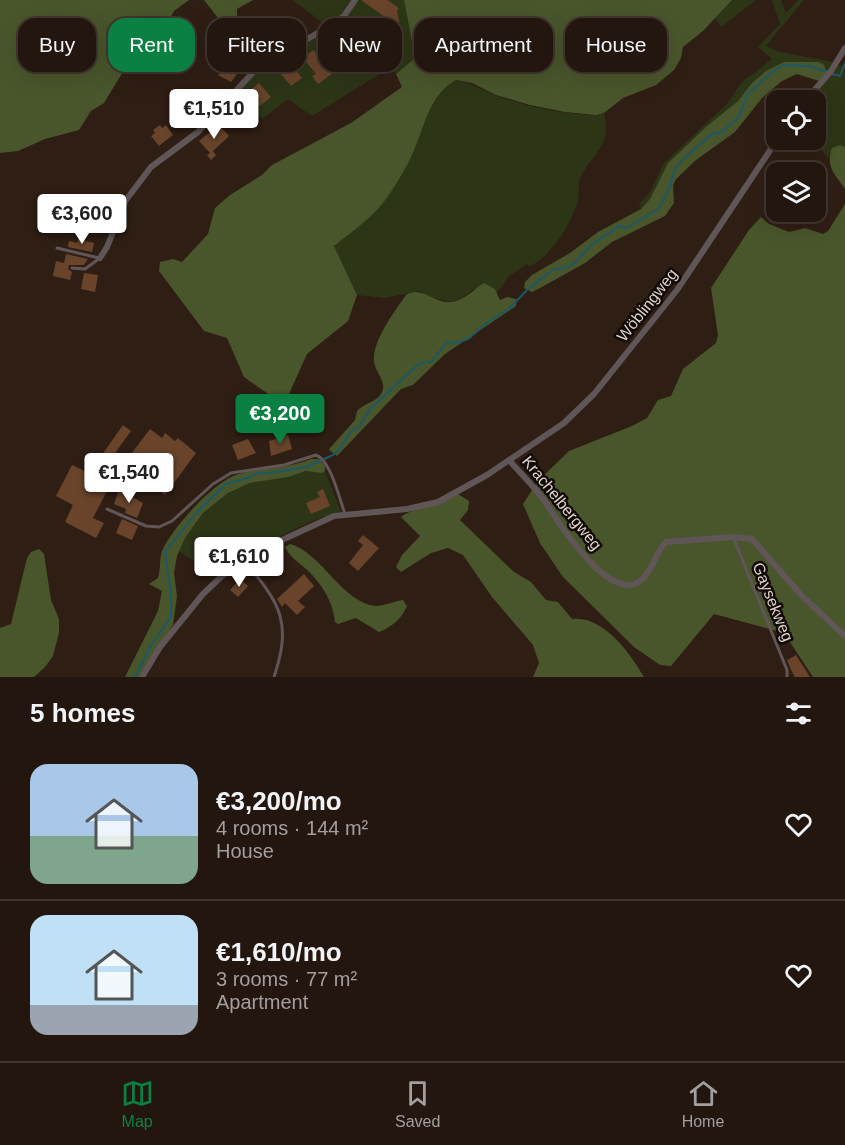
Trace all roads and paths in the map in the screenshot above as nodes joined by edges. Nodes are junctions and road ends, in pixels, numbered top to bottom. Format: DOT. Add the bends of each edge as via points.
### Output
graph roads {
  1 [pos="355,0"];
  2 [pos="845,48"];
  3 [pos="815,90"];
  4 [pos="770,150"];
  5 [pos="57,248"];
  6 [pos="100,258"];
  7 [pos="72,268"];
  8 [pos="509,460"];
  9 [pos="108,509"];
  10 [pos="345,514"];
  11 [pos="733,537"];
  12 [pos="244,561"];
  13 [pos="845,636"];
  14 [pos="142,677"];
  15 [pos="274,677"];
  16 [pos="787,677"];
  1 -- 6 [label="street" via="333,24 256,69 198,132 150,167 126,200"];
  2 -- 3 [label="street"];
  4 -- 8 [label="street, Wöblingweg" via="677,290 594,394 564,423"];
  5 -- 6 [label="lane"];
  6 -- 7 [label="lane" via="85,269"];
  8 -- 10 [label="street, Wöblingweg" via="438,502"];
  8 -- 11 [label="street, Krachelbergweg" via="571,540 619,584 639,582 666,542"];
  9 -- 10 [label="lane" via="146,526 159,527 231,473 320,456"];
  10 -- 12 [label="street, Wöblingweg" via="319,522"];
  11 -- 13 [label="street, Krachelbergweg" via="752,539 802,596"];
  11 -- 16 [label="lane, Gaysekweg"];
  12 -- 14 [label="street, Wöblingweg" via="203,594 160,646"];
  12 -- 15 [label="lane" via="267,588 283,626 282,651"];
}
